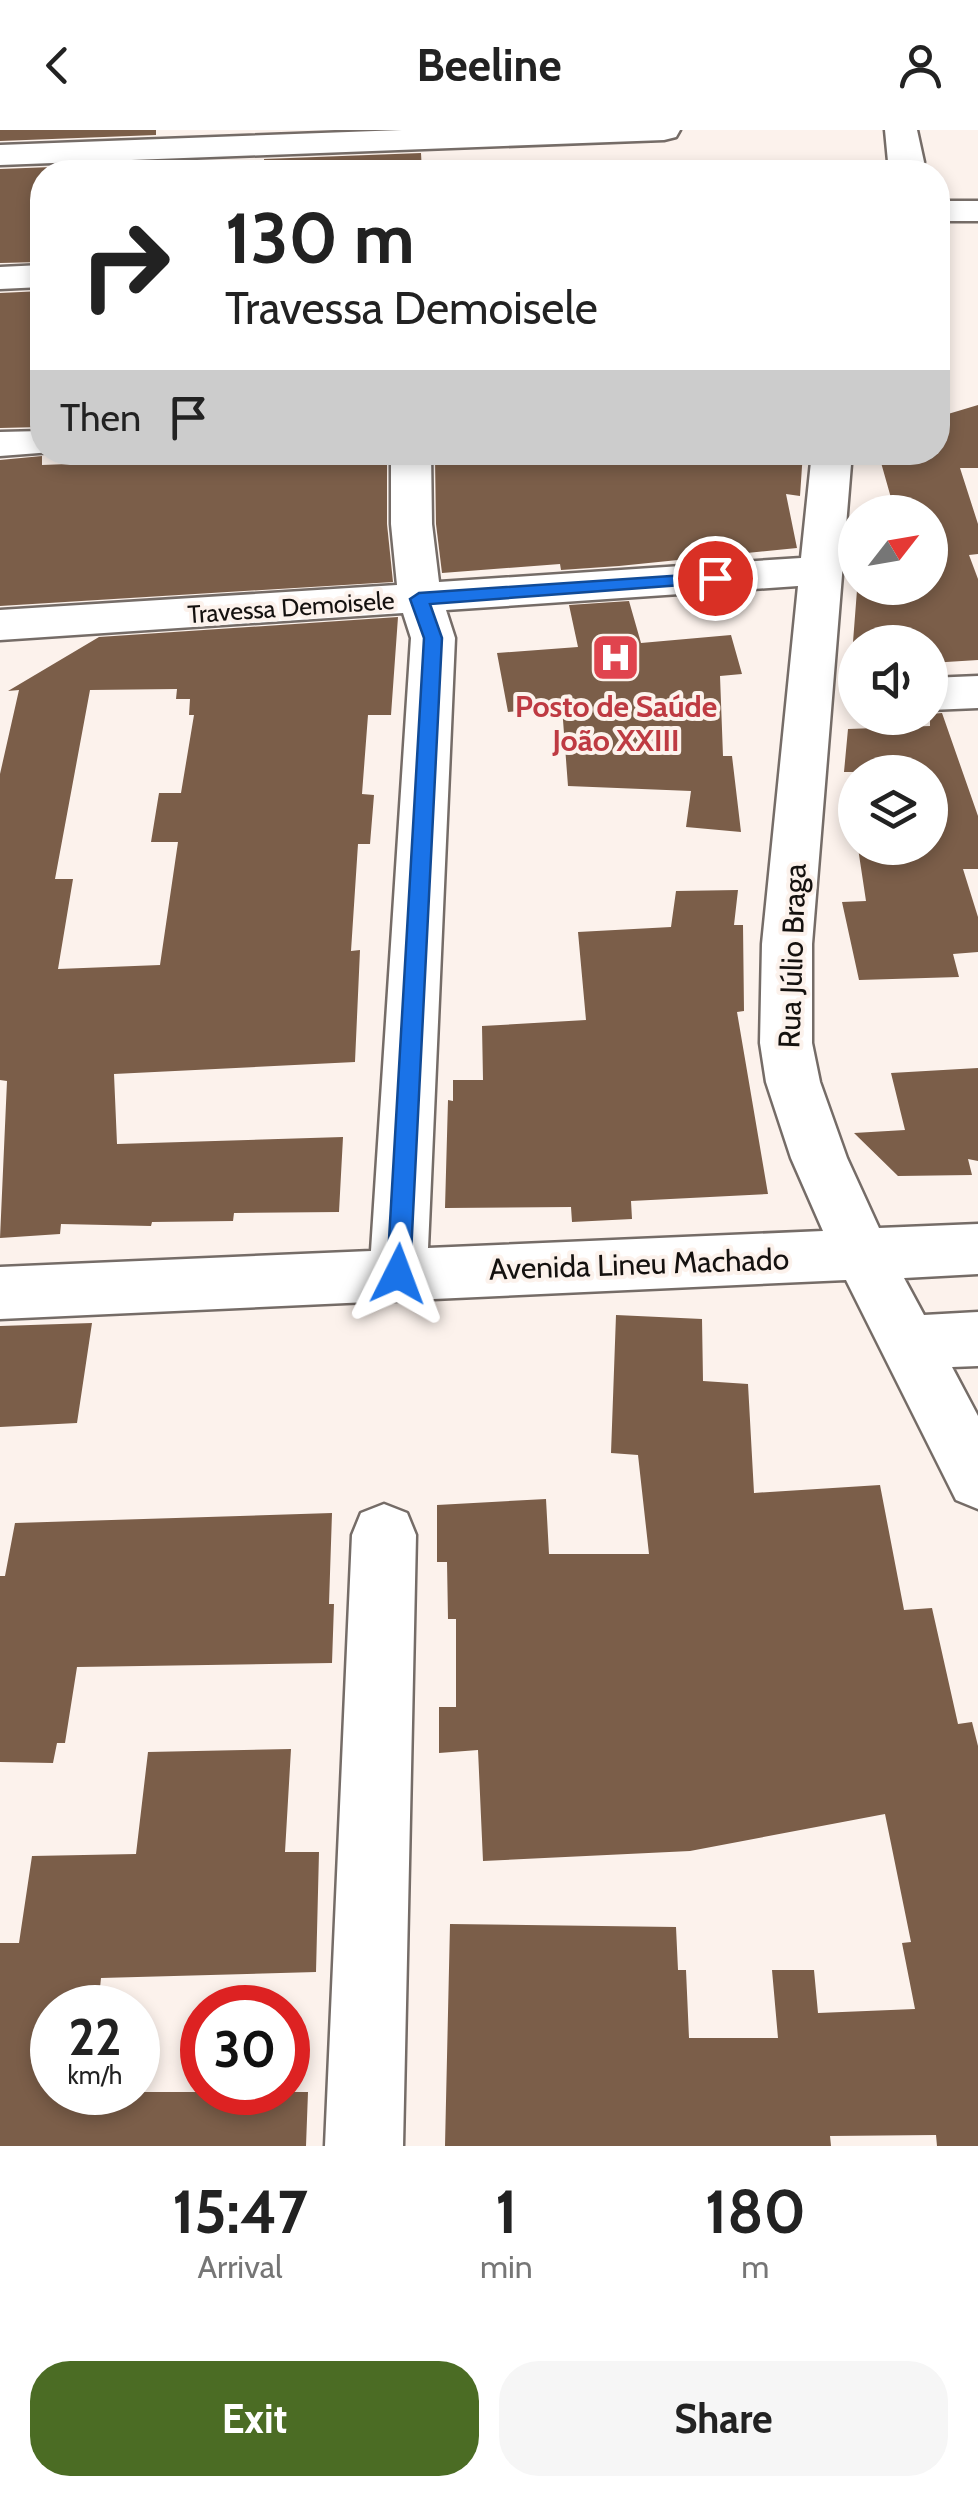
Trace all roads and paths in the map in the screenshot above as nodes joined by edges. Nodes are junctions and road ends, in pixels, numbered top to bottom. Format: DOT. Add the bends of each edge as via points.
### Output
graph roads {
  1 [pos="664,130"];
  2 [pos="900,130"];
  3 [pos="172,151"];
  4 [pos="0,155"];
  5 [pos="907,160"];
  6 [pos="950,210"];
  7 [pos="978,211"];
  8 [pos="30,277"];
  9 [pos="0,278"];
  10 [pos="30,443"];
  11 [pos="0,444"];
  12 [pos="411,465"];
  13 [pos="831,465"];
  14 [pos="820,571"];
  15 [pos="419,599"];
  16 [pos="0,625"];
  17 [pos="978,692"];
  18 [pos="948,693"];
  19 [pos="831,698"];
  20 [pos="978,1249"];
  21 [pos="862,1254"];
  22 [pos="398,1274"];
  23 [pos="0,1293"];
  24 [pos="978,1339"];
  25 [pos="907,1343"];
  26 [pos="978,1479"];
  27 [pos="384,1535"];
  28 [pos="364,2146"];
  1 -- 3 [label="street"];
  2 -- 5 [label="street"];
  3 -- 4 [label="street"];
  6 -- 7 [label="street"];
  8 -- 9 [label="street"];
  10 -- 11 [label="street"];
  12 -- 15 [label="street" via="410,558"];
  13 -- 14 [label="street, Rua Júlio Braga"];
  14 -- 15 [label="street, Travessa Demoisele"];
  14 -- 19 [label="street, Rua Júlio Braga"];
  15 -- 16 [label="street, Travessa Demoisele"];
  15 -- 22 [label="street" via="433,638"];
  17 -- 18 [label="street"];
  19 -- 21 [label="street, Rua Júlio Braga" via="788,944 786,1044 818,1158"];
  20 -- 21 [label="street, Avenida Lineu Machado"];
  21 -- 22 [label="street, Avenida Lineu Machado"];
  21 -- 25 [label="street, Rua Júlio Braga"];
  22 -- 23 [label="street, Avenida Lineu Machado"];
  24 -- 25 [label="street"];
  25 -- 26 [label="street, Rua Júlio Braga"];
  27 -- 28 [label="street"];
}
